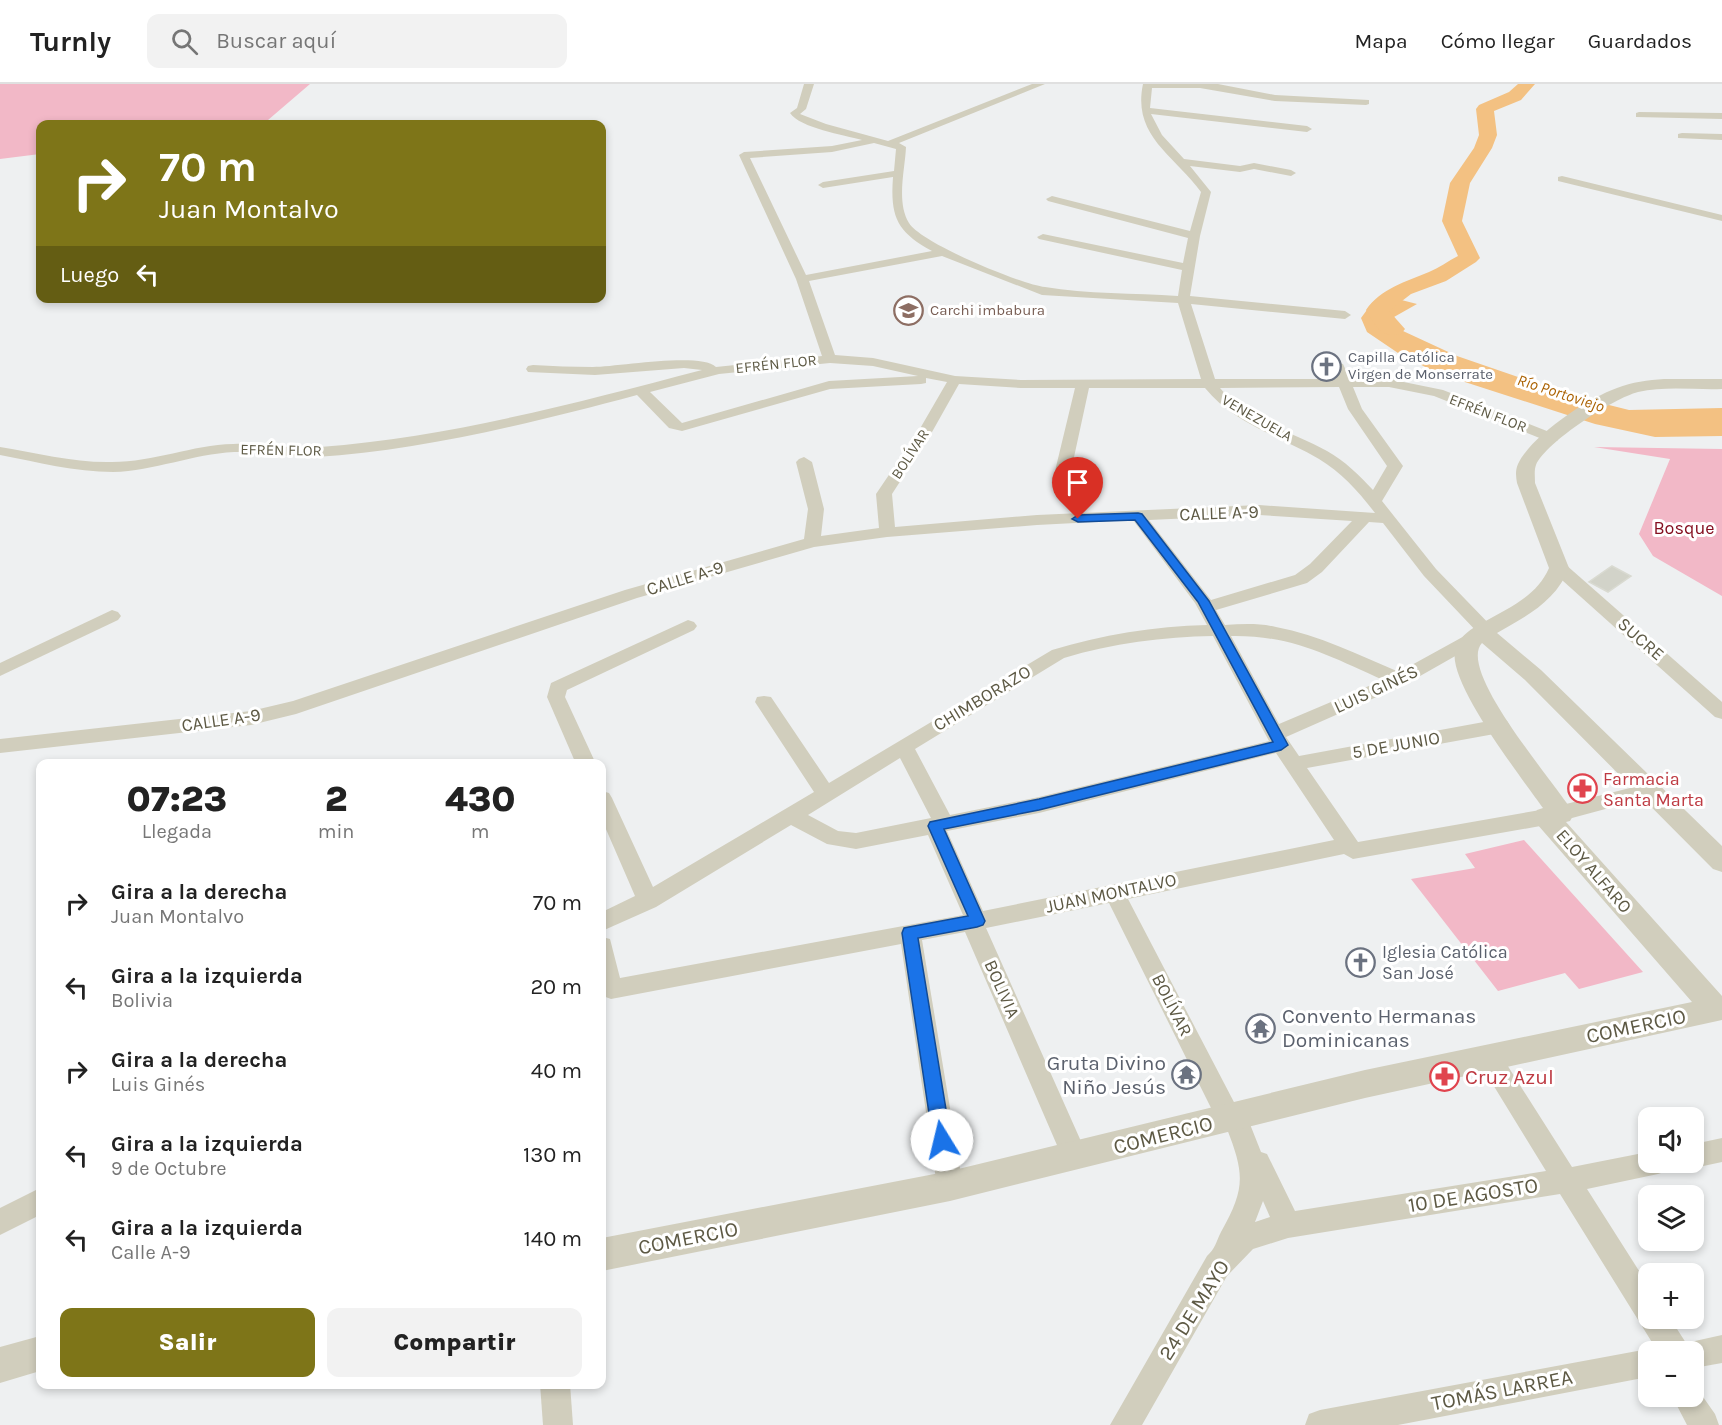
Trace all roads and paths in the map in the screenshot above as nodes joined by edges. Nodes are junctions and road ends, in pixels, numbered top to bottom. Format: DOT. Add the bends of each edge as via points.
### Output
graph roads {
  1 [pos="809,84"];
  2 [pos="1040,84"];
  3 [pos="1148,84"];
  4 [pos="1228,84"];
  5 [pos="1203,86"];
  6 [pos="1366,102"];
  7 [pos="1147,111"];
  8 [pos="1639,116"];
  9 [pos="1722,116"];
  10 [pos="1308,129"];
  11 [pos="1682,136"];
  12 [pos="1722,137"];
  13 [pos="878,140"];
  14 [pos="891,142"];
  15 [pos="1182,162"];
  16 [pos="1291,173"];
  17 [pos="900,174"];
  18 [pos="1562,179"];
  19 [pos="823,185"];
  20 [pos="1052,199"];
  21 [pos="1722,218"];
  22 [pos="1194,236"];
  23 [pos="1043,237"];
  24 [pos="943,252"];
  25 [pos="1188,268"];
  26 [pos="802,279"];
  27 [pos="1183,300"];
  28 [pos="1345,315"];
  29 [pos="830,359"];
  30 [pos="1338,367"];
  31 [pos="533,369"];
  32 [pos="719,370"];
  33 [pos="955,380"];
  34 [pos="1209,383"];
  35 [pos="1343,383"];
  36 [pos="1722,384"];
  37 [pos="1083,385"];
  38 [pos="641,391"];
  39 [pos="1555,435"];
  40 [pos="0,451"];
  41 [pos="804,462"];
  42 [pos="1063,471"];
  43 [pos="1374,501"];
  44 [pos="1138,516"];
  45 [pos="1388,519"];
  46 [pos="1360,523"];
  47 [pos="887,532"];
  48 [pos="812,542"];
  49 [pos="1559,567"];
  50 [pos="1205,604"];
  51 [pos="112,616"];
  52 [pos="688,626"];
  53 [pos="1217,629"];
  54 [pos="1176,631"];
  55 [pos="1482,634"];
  56 [pos="0,670"];
  57 [pos="1400,680"];
  58 [pos="764,702"];
  59 [pos="1722,712"];
  60 [pos="1500,726"];
  61 [pos="1278,740"];
  62 [pos="0,746"];
  63 [pos="904,746"];
  64 [pos="584,759"];
  65 [pos="1293,764"];
  66 [pos="1650,790"];
  67 [pos="826,794"];
  68 [pos="606,807"];
  69 [pos="1554,815"];
  70 [pos="792,816"];
  71 [pos="939,824"];
  72 [pos="1351,848"];
  73 [pos="1722,862"];
  74 [pos="1114,892"];
  75 [pos="648,901"];
  76 [pos="606,920"];
  77 [pos="975,921"];
  78 [pos="909,933"];
  79 [pos="606,968"];
  80 [pos="1719,1008"];
  81 [pos="1488,1057"];
  82 [pos="1232,1117"];
  83 [pos="1722,1150"];
  84 [pos="1704,1154"];
  85 [pos="1075,1157"];
  86 [pos="1638,1166"];
  87 [pos="1568,1180"];
  88 [pos="950,1186"];
  89 [pos="36,1203"];
  90 [pos="0,1222"];
  91 [pos="1288,1225"];
  92 [pos="606,1254"];
  93 [pos="1217,1266"];
  94 [pos="1638,1293"];
  95 [pos="1722,1349"];
  96 [pos="1704,1352"];
  97 [pos="36,1355"];
  98 [pos="0,1365"];
  99 [pos="1638,1365"];
  100 [pos="555,1389"];
  101 [pos="1693,1407"];
  102 [pos="1133,1422"];
  103 [pos="558,1425"];
  104 [pos="1320,1425"];
  105 [pos="1704,1425"];
  1 -- 13 [label="street" via="797,116"];
  2 -- 14 [label="street"];
  3 -- 5 [label="street"];
  3 -- 7 [label="street, VENEZUELA"];
  4 -- 5 [label="street"];
  5 -- 6 [label="street" via="1275,98"];
  7 -- 10 [label="street"];
  7 -- 15 [label="street, VENEZUELA" via="1145,115 1159,136"];
  8 -- 9 [label="street"];
  11 -- 12 [label="street"];
  13 -- 14 [label="street"];
  13 -- 26 [label="street" via="832,149 744,155"];
  14 -- 17 [label="street" via="901,147"];
  15 -- 16 [label="street" via="1239,169 1254,166"];
  15 -- 22 [label="street, VENEZUELA" via="1206,192"];
  17 -- 19 [label="street"];
  17 -- 24 [label="street" via="898,203 905,227"];
  18 -- 21 [label="street"];
  20 -- 22 [label="street"];
  22 -- 25 [label="street, VENEZUELA"];
  23 -- 25 [label="street"];
  24 -- 26 [label="street"];
  24 -- 27 [label="street" via="1042,291"];
  25 -- 27 [label="street, VENEZUELA"];
  26 -- 29 [label="street"];
  27 -- 28 [label="street"];
  27 -- 34 [label="street, VENEZUELA"];
  29 -- 32 [label="street, EFRÉN FLOR"];
  29 -- 33 [label="street, EFRÉN FLOR" via="873,362"];
  30 -- 35 [label="street"];
  31 -- 32 [label="street" via="595,371 684,364"];
  32 -- 38 [label="street, EFRÉN FLOR"];
  33 -- 37 [label="street, EFRÉN FLOR"];
  33 -- 38 [label="street" via="829,385 682,427 674,424"];
  33 -- 47 [label="street, BOLÍVAR" via="884,494"];
  34 -- 35 [label="street, EFRÉN FLOR"];
  34 -- 37 [label="street, EFRÉN FLOR"];
  34 -- 43 [label="street, VENEZUELA" via="1228,404 1337,464"];
  35 -- 39 [label="street, EFRÉN FLOR" via="1421,388"];
  35 -- 43 [label="street" via="1355,409 1395,466"];
  36 -- 39 [label="street" via="1629,388"];
  37 -- 42 [label="street"];
  38 -- 40 [label="street, EFRÉN FLOR" via="402,443 318,452 232,448 113,467"];
  39 -- 49 [label="street" via="1531,458 1524,473 1527,492"];
  41 -- 48 [label="street" via="816,509"];
  43 -- 45 [label="street, VENEZUELA"];
  44 -- 46 [label="street, CALLE A-9" via="1259,510 1330,516"];
  44 -- 47 [label="street, CALLE A-9"];
  44 -- 50 [label="street"];
  45 -- 46 [label="street, CALLE A-9"];
  45 -- 55 [label="street, VENEZUELA"];
  46 -- 50 [label="street" via="1301,579"];
  47 -- 48 [label="street, CALLE A-9"];
  48 -- 62 [label="street, CALLE A-9" via="631,594 296,707 251,718"];
  49 -- 55 [label="street" via="1555,580 1544,593"];
  49 -- 59 [label="street, SUCRE"];
  50 -- 53 [label="street"];
  50 -- 54 [label="street" via="1191,624"];
  51 -- 56 [label="street"];
  52 -- 64 [label="street" via="558,687 556,697"];
  53 -- 54 [label="street, CHIMBORAZO"];
  53 -- 57 [label="street, CHIMBORAZO" via="1255,630 1297,638"];
  53 -- 61 [label="street"];
  54 -- 63 [label="street, CHIMBORAZO" via="1058,654"];
  55 -- 57 [label="street, LUIS GINÉS"];
  55 -- 60 [label="street, ELOY ALFARO" via="1466,653 1467,668"];
  55 -- 66 [label="street, VENEZUELA" via="1533,675"];
  57 -- 61 [label="street, LUIS GINÉS"];
  58 -- 67 [label="street"];
  60 -- 65 [label="street, 5 DE JUNIO"];
  60 -- 69 [label="street, ELOY ALFARO"];
  61 -- 65 [label="street"];
  61 -- 71 [label="street, LUIS GINÉS" via="1050,802"];
  63 -- 67 [label="street, CHIMBORAZO"];
  63 -- 71 [label="street, BOLIVIA"];
  65 -- 72 [label="street"];
  66 -- 69 [label="street, JUAN MONTALVO"];
  66 -- 73 [label="street, VENEZUELA"];
  67 -- 70 [label="street, CHIMBORAZO"];
  68 -- 75 [label="street"];
  69 -- 72 [label="street, JUAN MONTALVO"];
  69 -- 80 [label="street, ELOY ALFARO"];
  70 -- 71 [label="street, LUIS GINÉS" via="848,842"];
  70 -- 75 [label="street, CHIMBORAZO"];
  71 -- 77 [label="street, BOLIVIA"];
  72 -- 74 [label="street, JUAN MONTALVO"];
  74 -- 77 [label="street, JUAN MONTALVO"];
  74 -- 82 [label="street, BOLÍVAR"];
  75 -- 76 [label="street, CHIMBORAZO"];
  77 -- 78 [label="street, JUAN MONTALVO"];
  77 -- 85 [label="street, BOLIVIA"];
  78 -- 79 [label="street, JUAN MONTALVO" via="610,989"];
  78 -- 88 [label="street"];
  80 -- 81 [label="street, COMERCIO"];
  81 -- 82 [label="street, COMERCIO"];
  81 -- 87 [label="street"];
  82 -- 85 [label="street, COMERCIO"];
  82 -- 91 [label="street, BOLÍVAR"];
  82 -- 93 [label="street" via="1252,1158 1256,1182 1247,1210"];
  83 -- 84 [label="street"];
  85 -- 88 [label="street, COMERCIO"];
  86 -- 87 [label="street, 10 DE AGOSTO"];
  87 -- 91 [label="street, 10 DE AGOSTO"];
  87 -- 94 [label="street"];
  88 -- 92 [label="street, COMERCIO"];
  89 -- 90 [label="street"];
  91 -- 93 [label="street, 24 DE MAYO" via="1245,1238"];
  93 -- 102 [label="street, 24 DE MAYO"];
  95 -- 96 [label="street"];
  97 -- 98 [label="street"];
  99 -- 104 [label="street, TOMÁS LARREA"];
  100 -- 103 [label="street"];
  101 -- 105 [label="street"];
}
